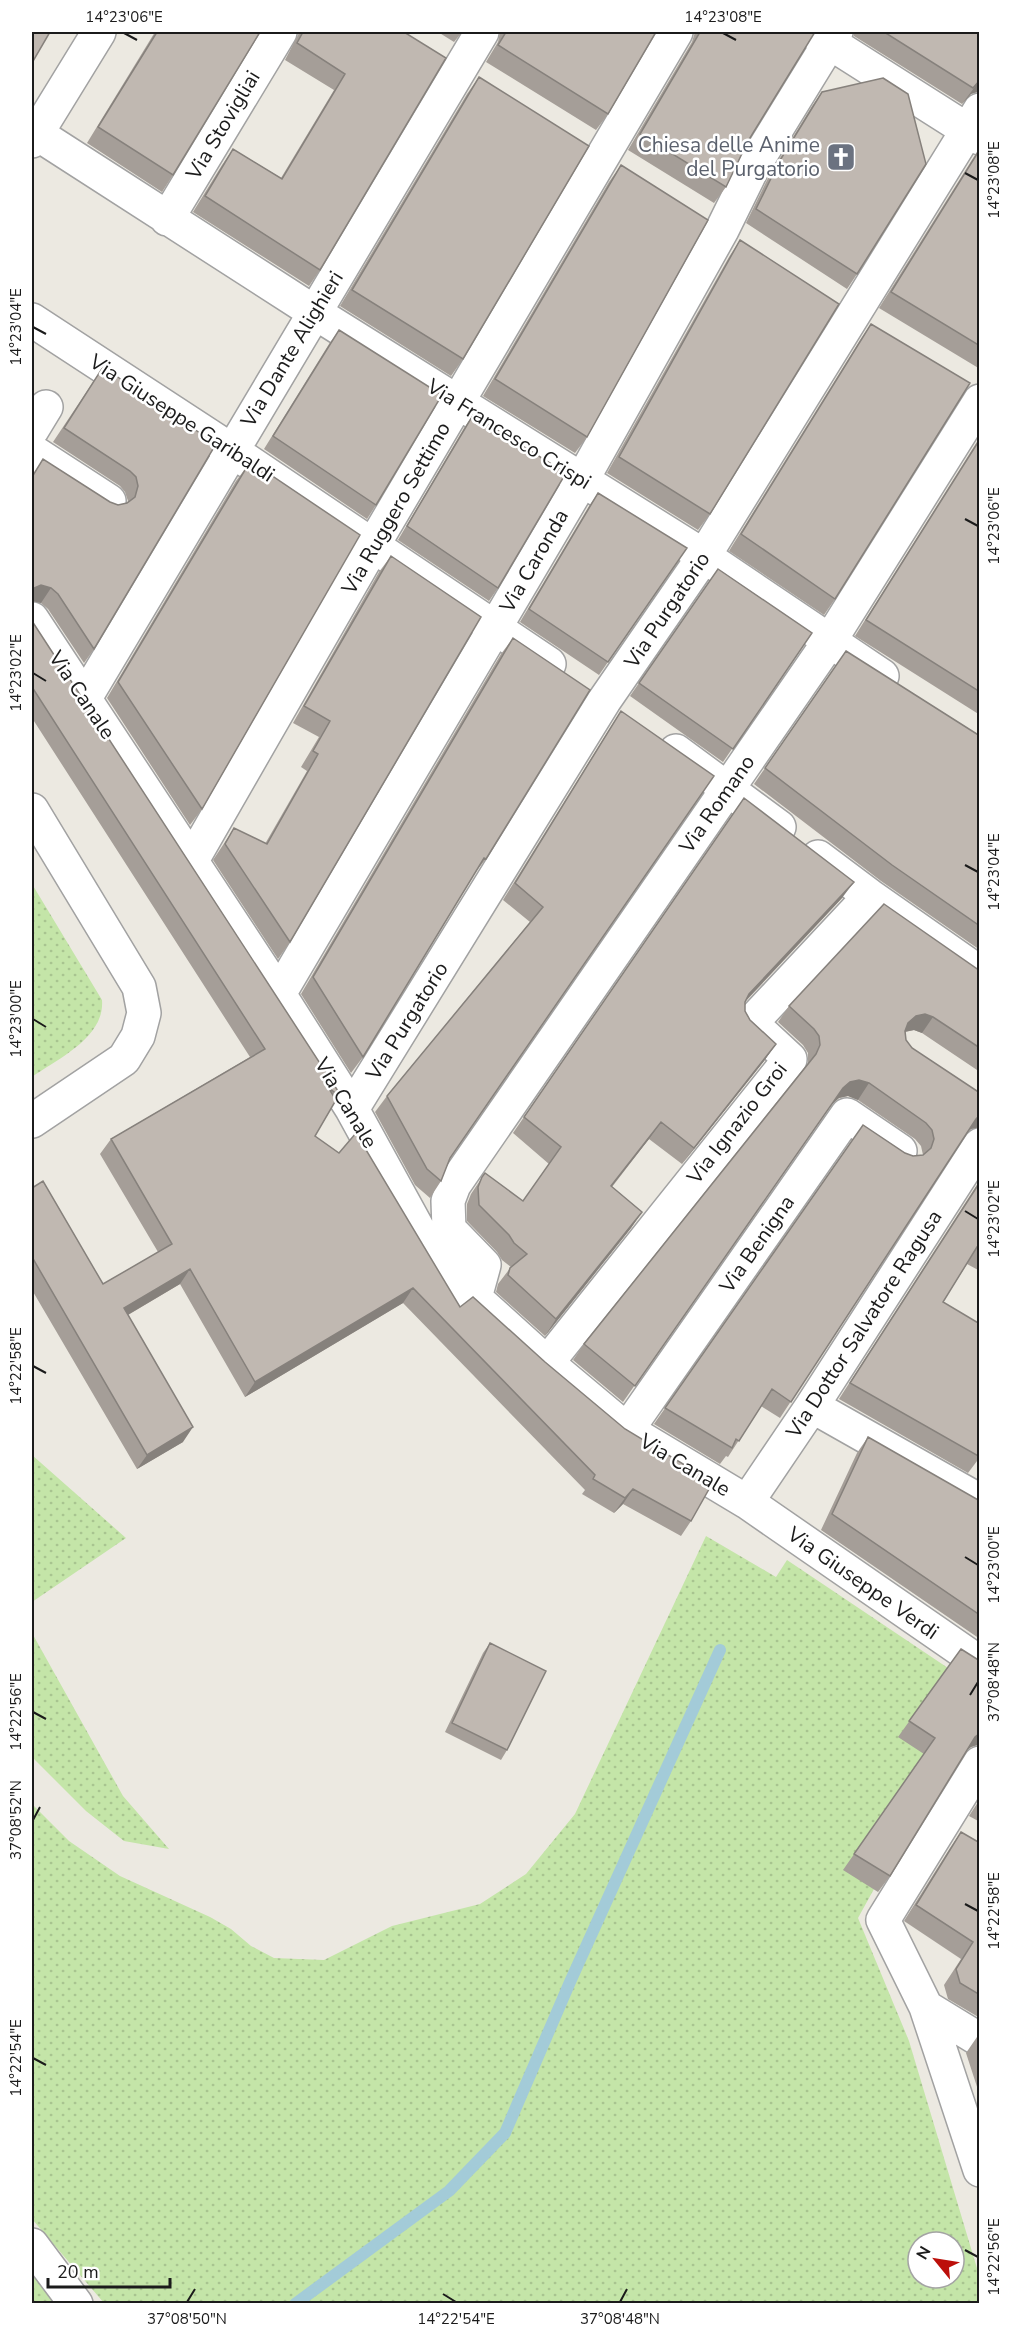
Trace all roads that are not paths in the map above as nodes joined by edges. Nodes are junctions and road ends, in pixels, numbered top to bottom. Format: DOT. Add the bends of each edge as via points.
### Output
graph roads {
  1 [pos="99,32"];
  2 [pos="280,32"];
  3 [pos="482,32"];
  4 [pos="676,32"];
  5 [pos="826,35"];
  6 [pos="432,49"];
  7 [pos="471,73"];
  8 [pos="975,126"];
  9 [pos="574,136"];
  10 [pos="34,137"];
  11 [pos="614,161"];
  12 [pos="693,211"];
  13 [pos="167,219"];
  14 [pos="722,230"];
  15 [pos="750,248"];
  16 [pos="825,297"];
  17 [pos="314,312"];
  18 [pos="854,315"];
  19 [pos="32,320"];
  20 [pos="883,333"];
  21 [pos="973,390"];
  22 [pos="458,402"];
  23 [pos="231,450"];
  24 [pos="32,452"];
  25 [pos="582,480"];
  26 [pos="109,501"];
  27 [pos="372,547"];
  28 [pos="704,556"];
  29 [pos="32,619"];
  30 [pos="495,628"];
  31 [pos="828,642"];
  32 [pos="588,690"];
  33 [pos="909,693"];
  34 [pos="85,698"];
  35 [pos="728,788"];
  36 [pos="32,810"];
  37 [pos="191,862"];
  38 [pos="870,896"];
  39 [pos="980,973"];
  40 [pos="279,994"];
  41 [pos="352,1109"];
  42 [pos="32,1121"];
  43 [pos="980,1145"];
  44 [pos="904,1154"];
  45 [pos="475,1298"];
  46 [pos="547,1363"];
  47 [pos="812,1406"];
  48 [pos="627,1430"];
  49 [pos="980,1501"];
  50 [pos="747,1502"];
  51 [pos="980,1663"];
  52 [pos="980,1763"];
  53 [pos="944,1822"];
  54 [pos="970,1839"];
  55 [pos="926,2007"];
  56 [pos="980,2040"];
  57 [pos="980,2170"];
  58 [pos="32,2245"];
  59 [pos="76,2304"];
  1 -- 10 [label="street"];
  2 -- 13 [label="street, Via Stovigliai"];
  3 -- 7 [label="street, Via Dante Alighieri"];
  4 -- 11 [label="street, Via Ruggero Settimo"];
  5 -- 8 [label="street"];
  5 -- 14 [label="street, Via Caronda"];
  6 -- 7 [label="street"];
  7 -- 17 [label="street, Via Dante Alighieri"];
  8 -- 18 [label="street, Via Purgatorio"];
  9 -- 11 [label="street"];
  10 -- 13 [label="street, Via Francesco Crispi"];
  11 -- 22 [label="street, Via Ruggero Settimo"];
  12 -- 14 [label="street"];
  13 -- 17 [label="street, Via Francesco Crispi"];
  14 -- 15 [label="street"];
  14 -- 25 [label="street, Via Caronda"];
  16 -- 18 [label="street"];
  17 -- 22 [label="street, Via Francesco Crispi"];
  17 -- 23 [label="street, Via Dante Alighieri"];
  18 -- 20 [label="street"];
  18 -- 28 [label="street, Via Purgatorio"];
  19 -- 23 [label="street, Via Giuseppe Garibaldi"];
  21 -- 31 [label="street, Via Romano"];
  22 -- 25 [label="street, Via Francesco Crispi"];
  22 -- 27 [label="street, Via Ruggero Settimo"];
  23 -- 27 [label="street, Via Giuseppe Garibaldi"];
  23 -- 34 [label="street, Via Dante Alighieri"];
  24 -- 26 [label="street"];
  25 -- 28 [label="street, Via Francesco Crispi"];
  25 -- 30 [label="street, Via Caronda"];
  27 -- 30 [label="street, Via Giuseppe Garibaldi"];
  27 -- 37 [label="street, Via Ruggero Settimo"];
  28 -- 31 [label="street, Via Francesco Crispi"];
  28 -- 32 [label="street, Via Purgatorio"];
  29 -- 34 [label="street, Via Canale"];
  30 -- 32 [label="street, Via Giuseppe Garibaldi"];
  30 -- 40 [label="street, Via Caronda"];
  31 -- 33 [label="street, Via Francesco Crispi"];
  31 -- 35 [label="street, Via Romano"];
  32 -- 35 [label="street, Via Giuseppe Garibaldi"];
  32 -- 41 [label="street, Via Purgatorio"];
  34 -- 37 [label="street, Via Canale"];
  35 -- 38 [label="street, Via Giuseppe Garibaldi"];
  35 -- 45 [label="street, Via Romano" via="454,1185 448,1201 449,1229 484,1265"];
  36 -- 42 [label="street" via="139,987 144,1013 138,1036 124,1059"];
  37 -- 40 [label="street, Via Canale"];
  38 -- 39 [label="street, Via Giuseppe Garibaldi"];
  38 -- 46 [label="street, Via Ignazio Groi" via="751,1023 790,1059"];
  40 -- 41 [label="street, Via Canale"];
  41 -- 45 [label="street, Via Canale" via="431,1253"];
  43 -- 47 [label="street, Via Dottor Salvatore Ragusa"];
  44 -- 48 [label="street, Via Benigna" via="847,1115"];
  45 -- 46 [label="street, Via Canale"];
  46 -- 48 [label="street, Via Canale"];
  47 -- 49 [label="street"];
  47 -- 50 [label="street, Via Dottor Salvatore Ragusa"];
  48 -- 50 [label="street, Via Canale"];
  50 -- 51 [label="street, Via Giuseppe Verdi"];
  52 -- 53 [label="street"];
  53 -- 54 [label="street"];
  53 -- 55 [label="street" via="883,1920"];
  55 -- 56 [label="street"];
  55 -- 57 [label="street"];
  58 -- 59 [label="street"];
}
